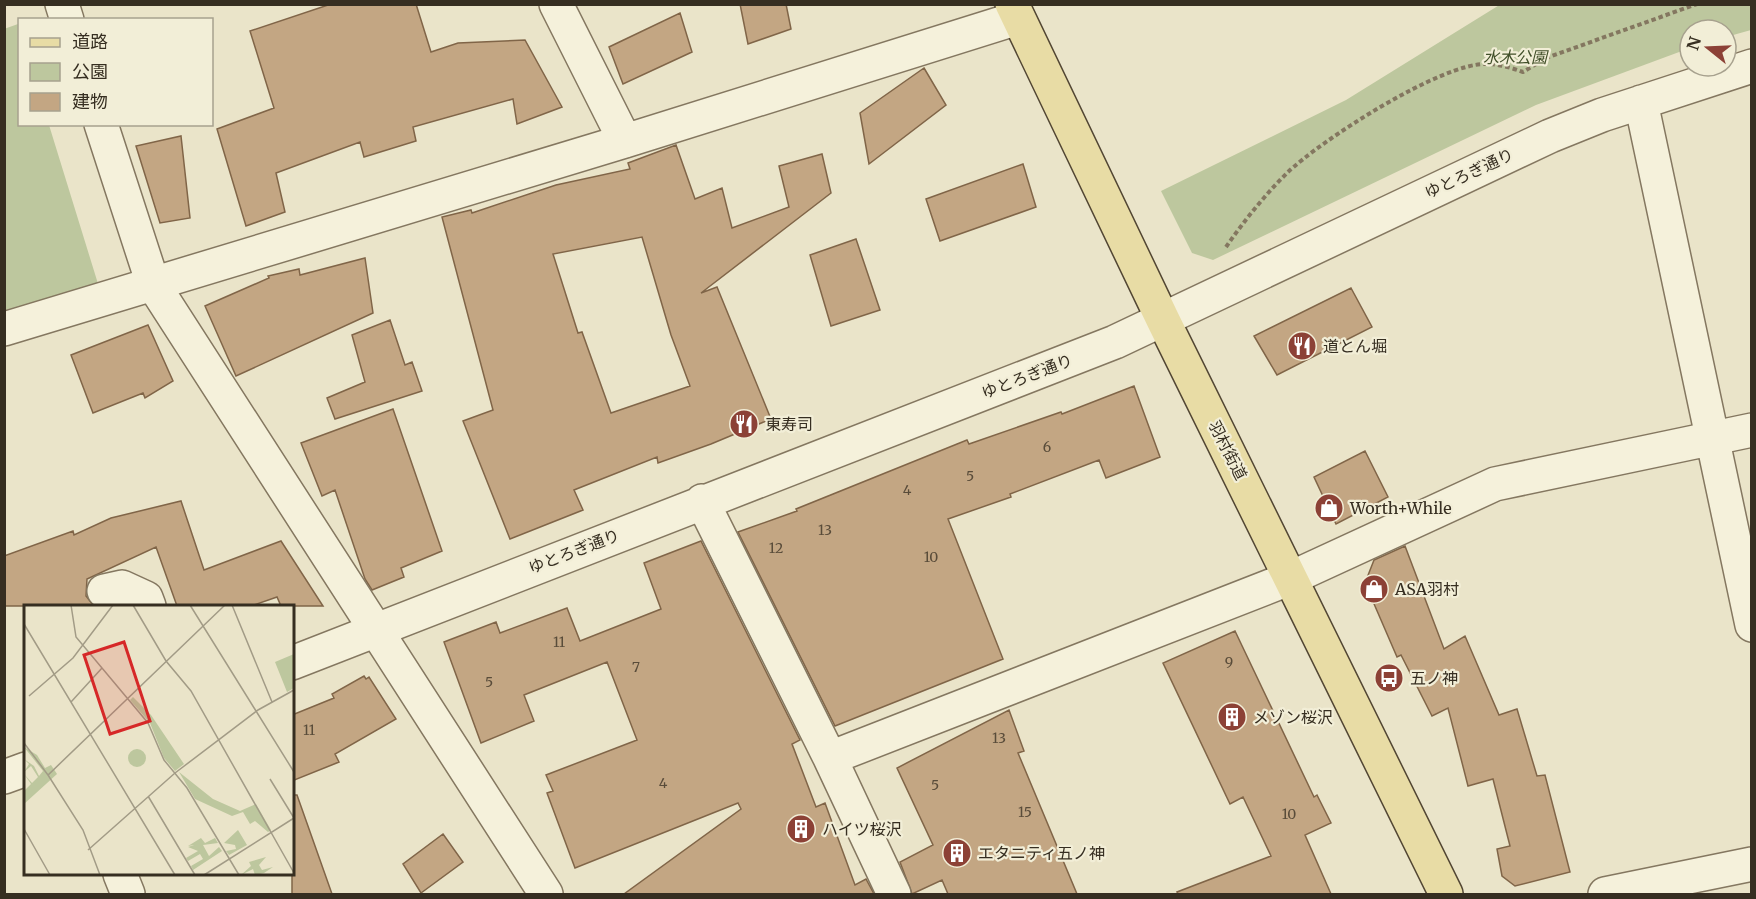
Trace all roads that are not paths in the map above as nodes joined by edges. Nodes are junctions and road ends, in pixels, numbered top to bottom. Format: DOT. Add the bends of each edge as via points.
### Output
graph roads {
  1 [pos="556,4"];
  2 [pos="1015,11"];
  3 [pos="1752,66"];
  4 [pos="1641,102"];
  5 [pos="102,126"];
  6 [pos="625,141"];
  7 [pos="153,284"];
  8 [pos="1163,320"];
  9 [pos="4,329"];
  10 [pos="1752,430"];
  11 [pos="1712,439"];
  12 [pos="702,501"];
  13 [pos="1291,578"];
  14 [pos="104,591"];
  15 [pos="148,605"];
  16 [pos="1752,625"];
  17 [pos="376,629"];
  18 [pos="294,662"];
  19 [pos="830,758"];
  20 [pos="24,770"];
  21 [pos="4,777"];
  22 [pos="1752,864"];
  23 [pos="121,875"];
  24 [pos="128,894"];
  25 [pos="546,894"];
  26 [pos="894,894"];
  27 [pos="1446,894"];
  28 [pos="1605,894"];
  1 -- 6 [label="street"];
  2 -- 6 [label="street"];
  2 -- 8 [label="main road, 羽村街道"];
  3 -- 4 [label="street, ゆとろぎ通り"];
  4 -- 8 [label="street, ゆとろぎ通り" via="1493,161"];
  4 -- 11 [label="street"];
  5 -- 7 [label="street"];
  6 -- 7 [label="street"];
  7 -- 9 [label="street"];
  7 -- 17 [label="street"];
  8 -- 12 [label="street, ゆとろぎ通り"];
  8 -- 13 [label="main road, 羽村街道"];
  10 -- 11 [label="street"];
  11 -- 13 [label="street" via="1495,484"];
  11 -- 16 [label="street"];
  12 -- 17 [label="street, ゆとろぎ通り"];
  12 -- 19 [label="street"];
  13 -- 19 [label="street"];
  13 -- 27 [label="main road, 羽村街道"];
  14 -- 15 [label="street" via="123,587 146,598"];
  17 -- 18 [label="street, ゆとろぎ通り"];
  17 -- 25 [label="street"];
  19 -- 26 [label="street"];
  20 -- 21 [label="street"];
  22 -- 28 [label="street"];
  23 -- 24 [label="street"];
}
